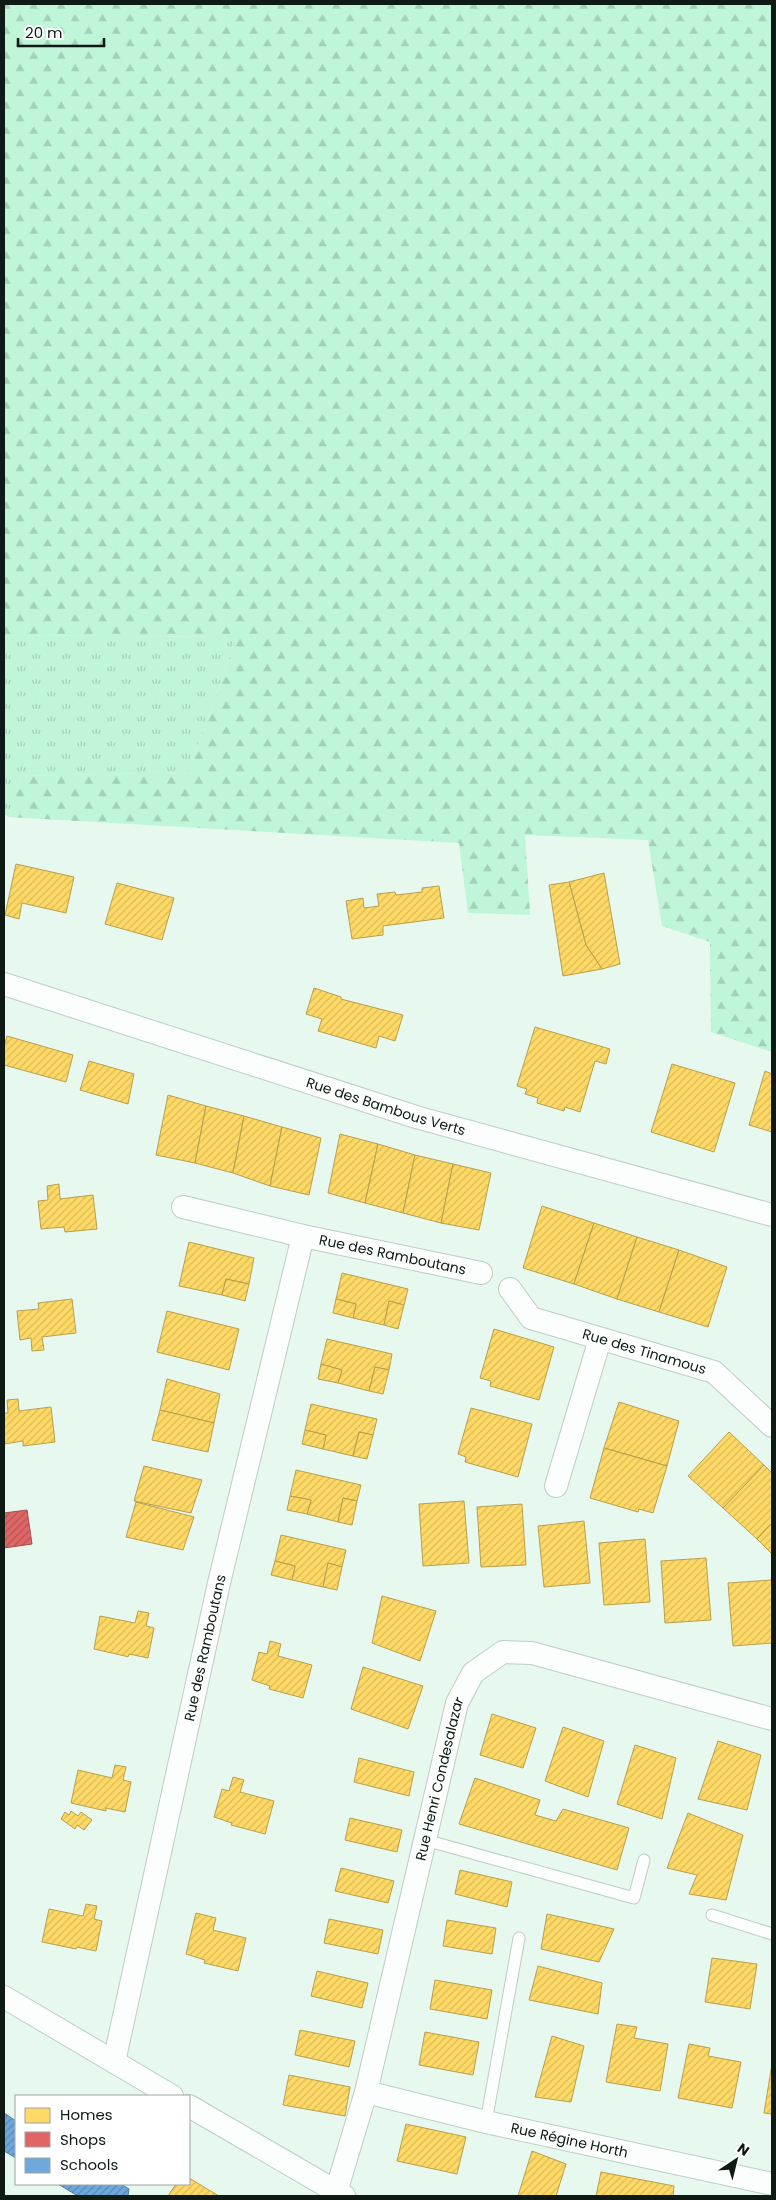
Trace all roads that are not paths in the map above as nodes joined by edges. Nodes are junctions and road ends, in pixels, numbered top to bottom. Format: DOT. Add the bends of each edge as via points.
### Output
graph roads {
  1 [pos="4,984"];
  2 [pos="182,1207"];
  3 [pos="772,1215"];
  4 [pos="303,1236"];
  5 [pos="480,1273"];
  6 [pos="510,1289"];
  7 [pos="600,1338"];
  8 [pos="772,1426"];
  9 [pos="556,1486"];
  10 [pos="772,1719"];
  11 [pos="425,1840"];
  12 [pos="644,1860"];
  13 [pos="712,1915"];
  14 [pos="772,1934"];
  15 [pos="519,1938"];
  16 [pos="4,1997"];
  17 [pos="114,2062"];
  18 [pos="366,2092"];
  19 [pos="170,2095"];
  20 [pos="190,2107"];
  21 [pos="486,2122"];
  22 [pos="772,2184"];
  23 [pos="340,2194"];
  1 -- 3 [label="street, Rue des Bambous Verts" via="416,1117"];
  2 -- 4 [label="street, Rue des Ramboutans"];
  4 -- 5 [label="street, Rue des Ramboutans"];
  4 -- 17 [label="street, Rue des Ramboutans" via="218,1583"];
  6 -- 7 [label="street, Rue des Tinamous" via="531,1318"];
  7 -- 8 [label="street, Rue des Tinamous" via="714,1372"];
  7 -- 9 [label="street"];
  10 -- 11 [label="street, Rue Henri Condesalazar" via="532,1653 503,1652 473,1673 457,1703"];
  11 -- 12 [label="lane" via="634,1898"];
  11 -- 18 [label="street, Rue Henri Condesalazar"];
  13 -- 14 [label="lane"];
  15 -- 21 [label="lane"];
  16 -- 17 [label="street"];
  17 -- 19 [label="street"];
  18 -- 21 [label="street, Rue Régine Horth"];
  18 -- 23 [label="street, Rue Henri Condesalazar"];
  20 -- 23 [label="street"];
  21 -- 22 [label="street, Rue Régine Horth"];
}
